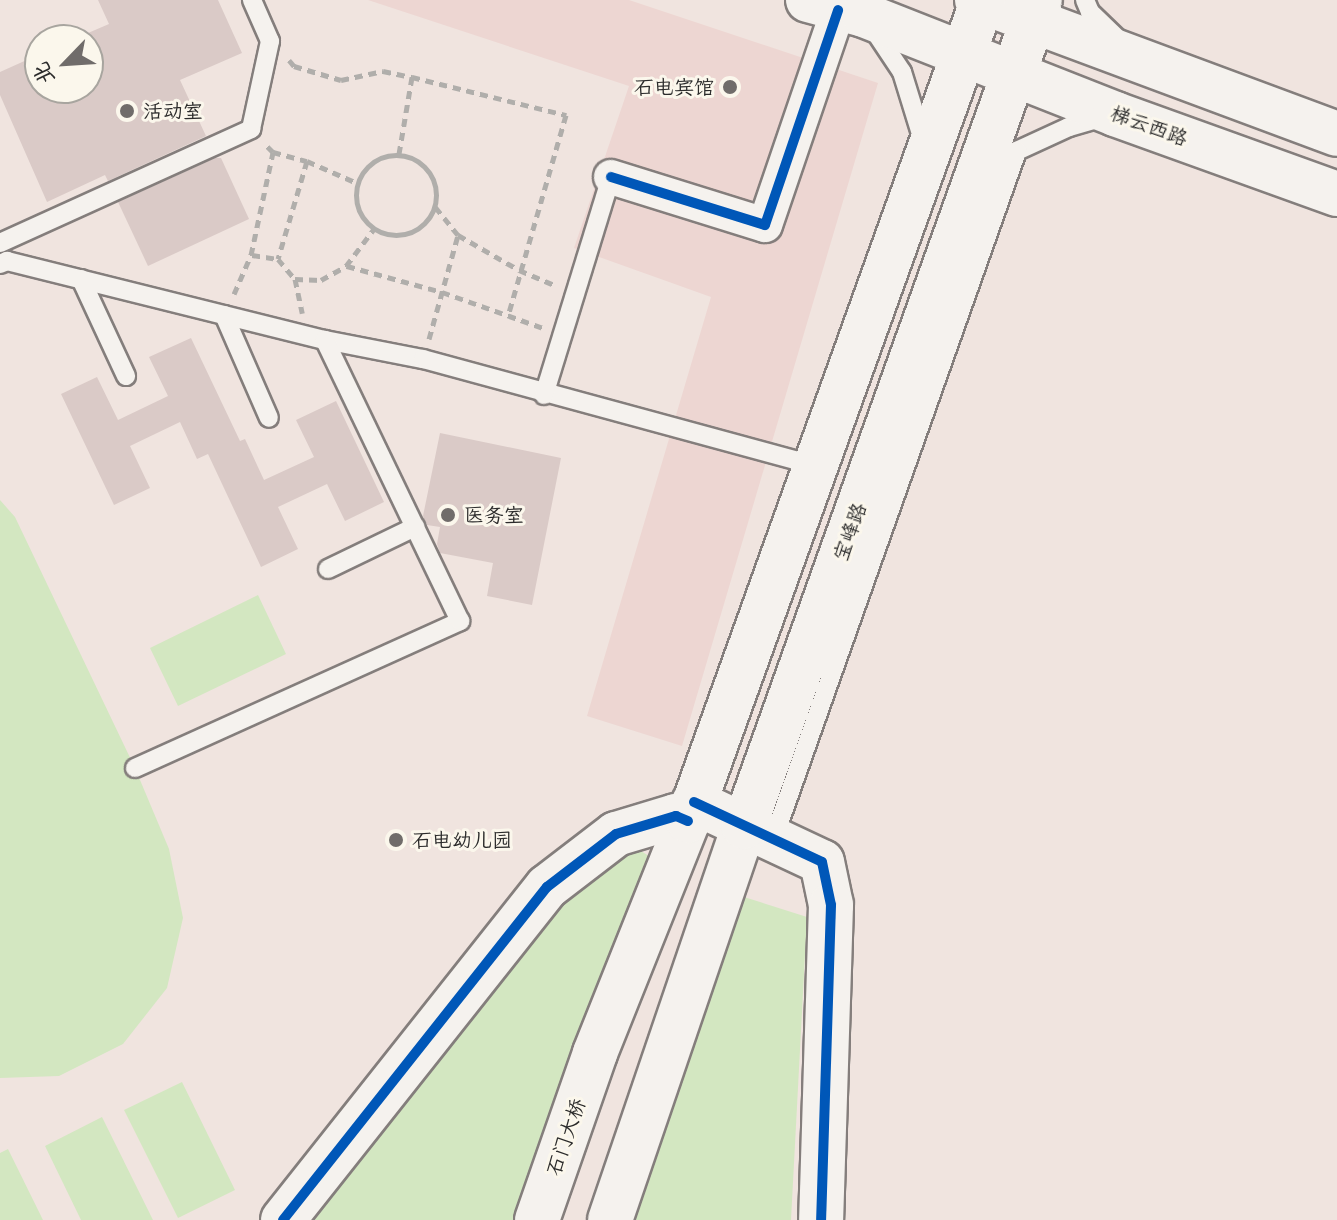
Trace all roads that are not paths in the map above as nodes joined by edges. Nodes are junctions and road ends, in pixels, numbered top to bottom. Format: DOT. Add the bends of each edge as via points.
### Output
graph roads {
  1 [pos="252,0"];
  2 [pos="1085,0"];
  3 [pos="981,1"];
  4 [pos="836,8"];
  5 [pos="1036,11"];
  6 [pos="963,56"];
  7 [pos="1135,56"];
  8 [pos="1014,75"];
  9 [pos="1115,114"];
  10 [pos="1337,134"];
  11 [pos="923,141"];
  12 [pos="999,160"];
  13 [pos="611,177"];
  14 [pos="1337,194"];
  15 [pos="2,253"];
  16 [pos="81,279"];
  17 [pos="224,315"];
  18 [pos="325,340"];
  19 [pos="126,376"];
  20 [pos="544,395"];
  21 [pos="269,418"];
  22 [pos="799,461"];
  23 [pos="415,527"];
  24 [pos="328,569"];
  25 [pos="135,768"];
  26 [pos="686,813"];
  27 [pos="759,832"];
  28 [pos="283,1220"];
  29 [pos="537,1220"];
  30 [pos="610,1220"];
  31 [pos="821,1220"];
  1 -- 15 [label="lane" via="270,41 251,129"];
  2 -- 7 [label="lane" via="1090,12"];
  3 -- 5 [label="main road"];
  3 -- 6 [label="main road"];
  4 -- 6 [label="main road, 梯云西路"];
  4 -- 11 [label="lane" via="902,72"];
  4 -- 13 [label="street" via="765,225"];
  5 -- 7 [label="main road"];
  5 -- 8 [label="main road, 宝峰路"];
  6 -- 8 [label="main road, 梯云西路"];
  6 -- 11 [label="main road"];
  7 -- 10 [label="main road"];
  8 -- 9 [label="main road, 梯云西路"];
  8 -- 12 [label="main road, 宝峰路"];
  9 -- 12 [label="lane" via="1069,127"];
  9 -- 14 [label="main road, 梯云西路"];
  11 -- 22 [label="lane"];
  11 -- 26 [label="main road"];
  12 -- 27 [label="main road, 宝峰路"];
  13 -- 20 [label="lane"];
  15 -- 16 [label="lane"];
  16 -- 17 [label="lane"];
  16 -- 19 [label="lane"];
  17 -- 18 [label="lane"];
  17 -- 21 [label="lane"];
  18 -- 20 [label="lane" via="423,359"];
  18 -- 23 [label="lane"];
  20 -- 22 [label="lane"];
  22 -- 26 [label="lane"];
  23 -- 24 [label="lane"];
  23 -- 25 [label="lane" via="460,621"];
  26 -- 27 [label="main road"];
  26 -- 28 [label="main road" via="616,834 547,887"];
  26 -- 29 [label="main road, 石门大桥"];
  27 -- 30 [label="main road, 宝峰路" via="664,1066"];
  27 -- 31 [label="main road" via="822,862 831,905"];
}
